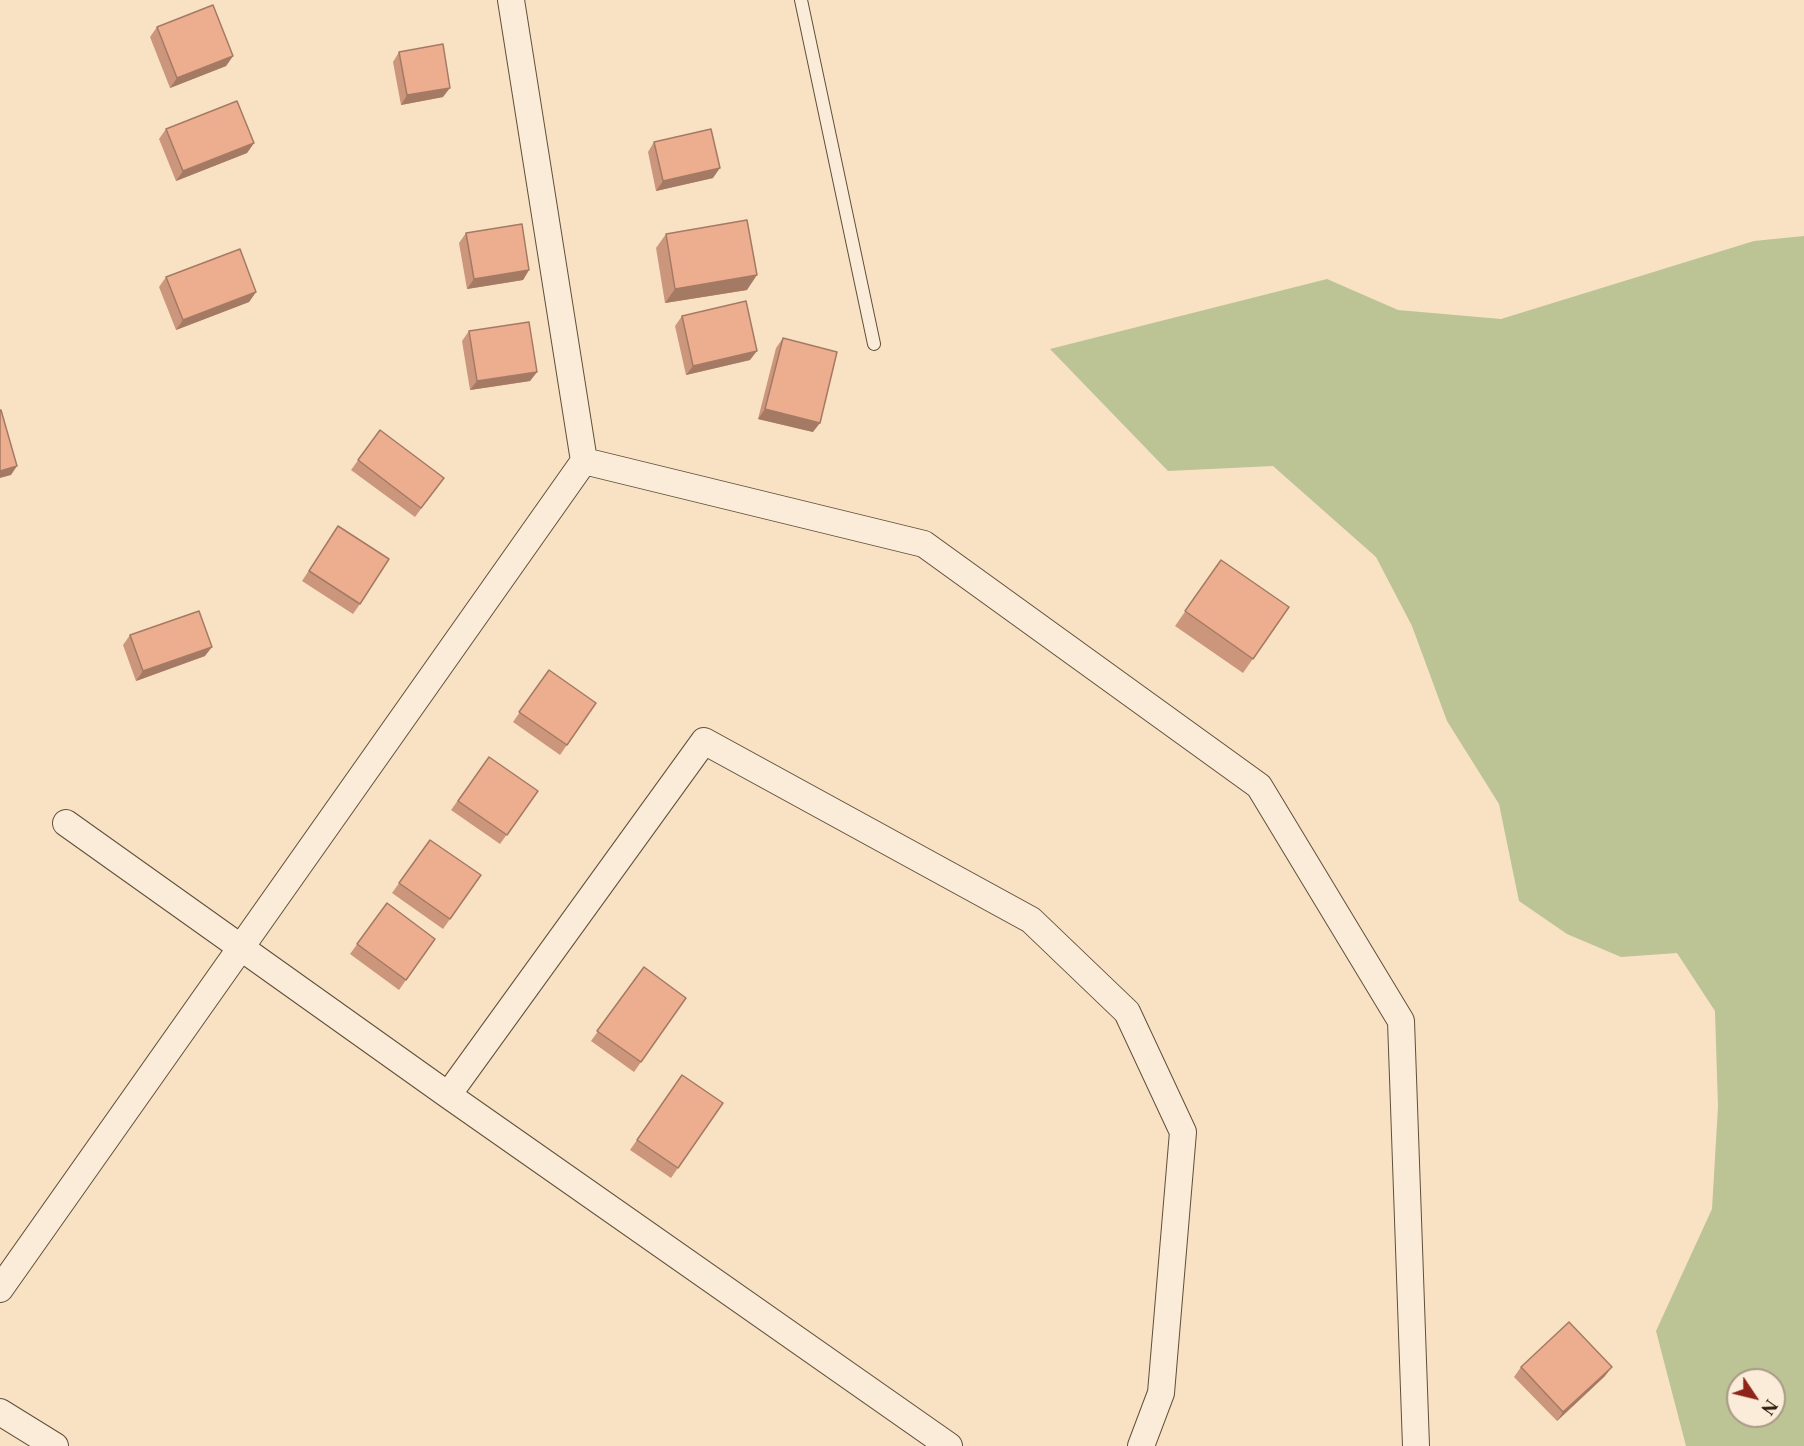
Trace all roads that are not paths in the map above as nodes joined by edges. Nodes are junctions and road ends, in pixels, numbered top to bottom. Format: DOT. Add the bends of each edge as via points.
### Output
graph roads {
  1 [pos="511,0"];
  2 [pos="801,0"];
  3 [pos="874,344"];
  4 [pos="584,461"];
  5 [pos="66,823"];
  6 [pos="242,946"];
  7 [pos="448,1095"];
  8 [pos="0,1289"];
  9 [pos="0,1412"];
  10 [pos="55,1446"];
  11 [pos="949,1446"];
  12 [pos="1141,1446"];
  13 [pos="1416,1446"];
  1 -- 4 [label="street"];
  2 -- 3 [label="lane"];
  4 -- 6 [label="street"];
  4 -- 13 [label="street" via="924,544 1258,786 1401,1022"];
  5 -- 6 [label="street"];
  6 -- 7 [label="street"];
  6 -- 8 [label="street"];
  7 -- 11 [label="street"];
  7 -- 12 [label="street" via="704,741 1031,920 1127,1012 1183,1132 1161,1393"];
  9 -- 10 [label="street"];
}
